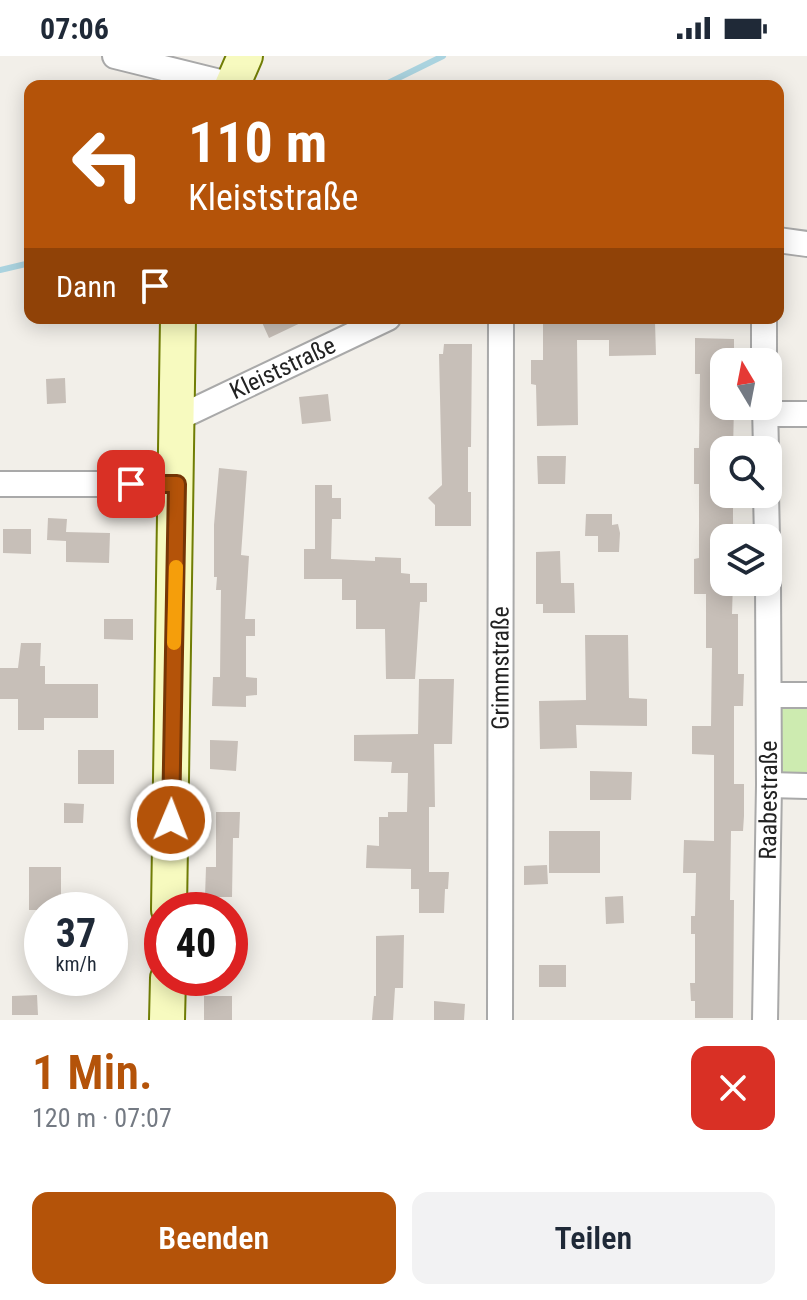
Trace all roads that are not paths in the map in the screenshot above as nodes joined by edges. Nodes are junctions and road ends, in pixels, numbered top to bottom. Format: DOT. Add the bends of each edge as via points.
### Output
graph roads {
  1 [pos="115,56"];
  2 [pos="245,56"];
  3 [pos="209,80"];
  4 [pos="235,80"];
  5 [pos="784,241"];
  6 [pos="807,244"];
  7 [pos="178,324"];
  8 [pos="375,324"];
  9 [pos="501,324"];
  10 [pos="764,324"];
  11 [pos="764,348"];
  12 [pos="782,412"];
  13 [pos="807,414"];
  14 [pos="178,418"];
  15 [pos="0,484"];
  16 [pos="177,484"];
  17 [pos="768,596"];
  18 [pos="769,695"];
  19 [pos="807,695"];
  20 [pos="769,785"];
  21 [pos="807,786"];
  22 [pos="169,892"];
  23 [pos="168,996"];
  24 [pos="167,1020"];
  25 [pos="500,1020"];
  26 [pos="765,1020"];
  1 -- 3 [label="street"];
  2 -- 4 [label="street"];
  5 -- 6 [label="street"];
  7 -- 14 [label="street"];
  8 -- 14 [label="street, Kleiststraße"];
  9 -- 25 [label="street, Grimmstraße"];
  10 -- 11 [label="street"];
  12 -- 13 [label="street"];
  14 -- 16 [label="street"];
  15 -- 16 [label="street"];
  16 -- 22 [label="street"];
  17 -- 18 [label="street, Raabestraße"];
  18 -- 19 [label="street"];
  18 -- 20 [label="street, Raabestraße"];
  20 -- 21 [label="street"];
  20 -- 26 [label="street, Raabestraße"];
  23 -- 24 [label="street"];
}
